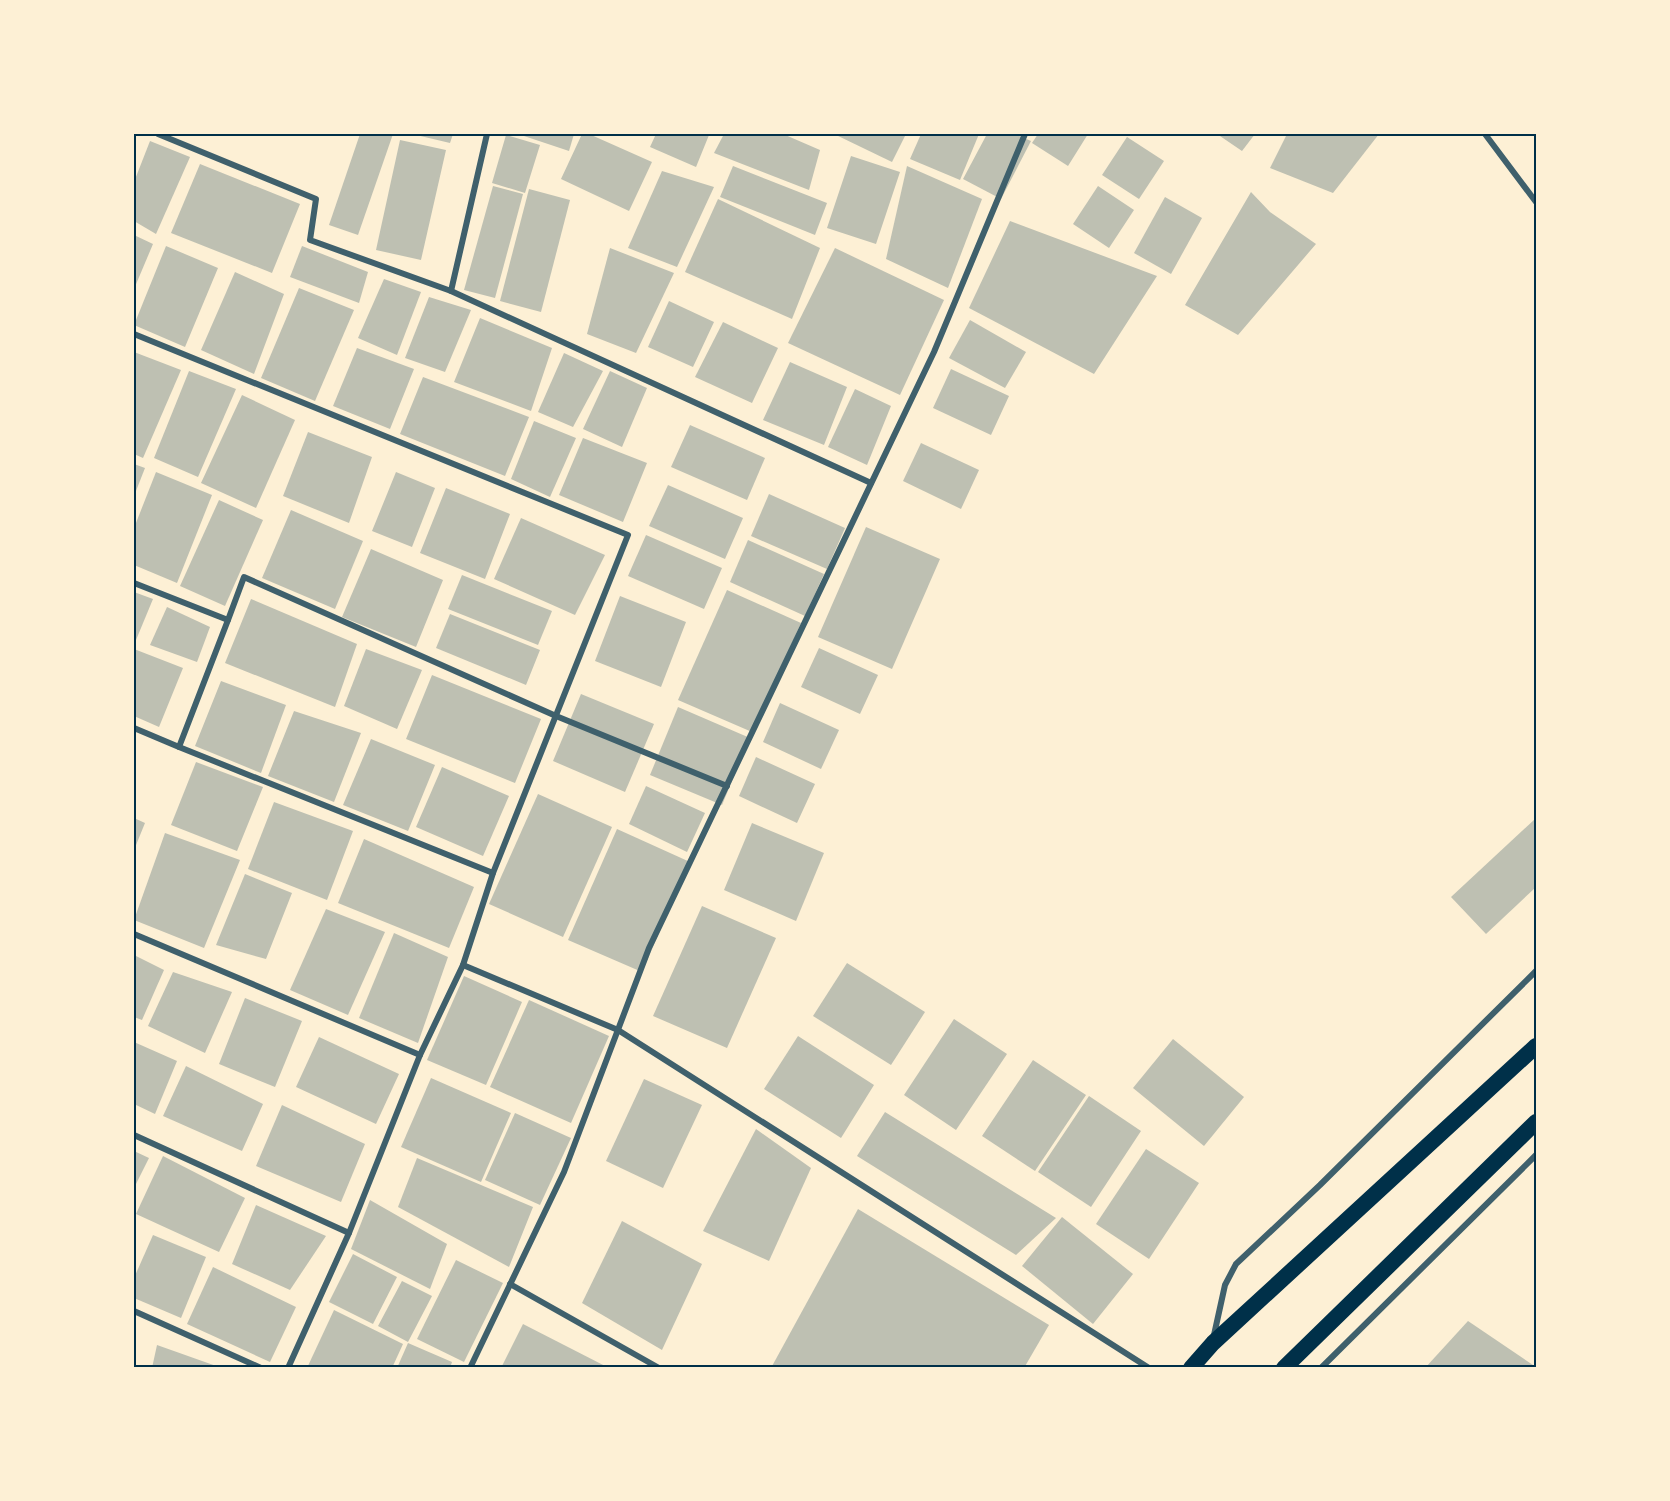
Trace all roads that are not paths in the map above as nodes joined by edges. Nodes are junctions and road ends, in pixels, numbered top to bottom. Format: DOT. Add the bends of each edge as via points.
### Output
graph roads {
  1 [pos="158,134"];
  2 [pos="487,134"];
  3 [pos="1025,134"];
  4 [pos="1485,134"];
  5 [pos="1536,202"];
  6 [pos="451,291"];
  7 [pos="134,334"];
  8 [pos="871,483"];
  9 [pos="134,583"];
  10 [pos="228,620"];
  11 [pos="556,716"];
  12 [pos="134,728"];
  13 [pos="179,747"];
  14 [pos="727,786"];
  15 [pos="493,873"];
  16 [pos="134,934"];
  17 [pos="463,965"];
  18 [pos="1536,971"];
  19 [pos="618,1029"];
  20 [pos="1536,1046"];
  21 [pos="420,1055"];
  22 [pos="1536,1122"];
  23 [pos="134,1135"];
  24 [pos="1536,1155"];
  25 [pos="349,1233"];
  26 [pos="510,1284"];
  27 [pos="134,1311"];
  28 [pos="1213,1343"];
  29 [pos="261,1368"];
  30 [pos="288,1368"];
  31 [pos="470,1368"];
  32 [pos="659,1368"];
  33 [pos="1149,1368"];
  34 [pos="1191,1368"];
  35 [pos="1284,1368"];
  36 [pos="1321,1368"];
  1 -- 6 [label="street" via="316,199 310,240"];
  2 -- 6 [label="street"];
  3 -- 8 [label="street" via="934,352"];
  4 -- 5 [label="street"];
  6 -- 8 [label="street"];
  7 -- 11 [label="street" via="628,535"];
  8 -- 14 [label="street"];
  9 -- 10 [label="street"];
  10 -- 11 [label="street" via="244,577"];
  10 -- 13 [label="street"];
  11 -- 14 [label="street"];
  11 -- 15 [label="street"];
  12 -- 13 [label="street"];
  13 -- 15 [label="street"];
  14 -- 19 [label="street" via="649,948"];
  15 -- 17 [label="street"];
  16 -- 21 [label="street"];
  17 -- 19 [label="street"];
  17 -- 21 [label="street"];
  18 -- 28 [label="street" via="1236,1264 1225,1284"];
  19 -- 26 [label="street" via="564,1172"];
  19 -- 33 [label="street"];
  20 -- 28 [label="highway"];
  21 -- 25 [label="street"];
  22 -- 35 [label="highway"];
  23 -- 25 [label="street"];
  24 -- 36 [label="street"];
  25 -- 30 [label="street"];
  26 -- 31 [label="street"];
  26 -- 32 [label="street"];
  27 -- 29 [label="street"];
  28 -- 34 [label="highway"];
}
